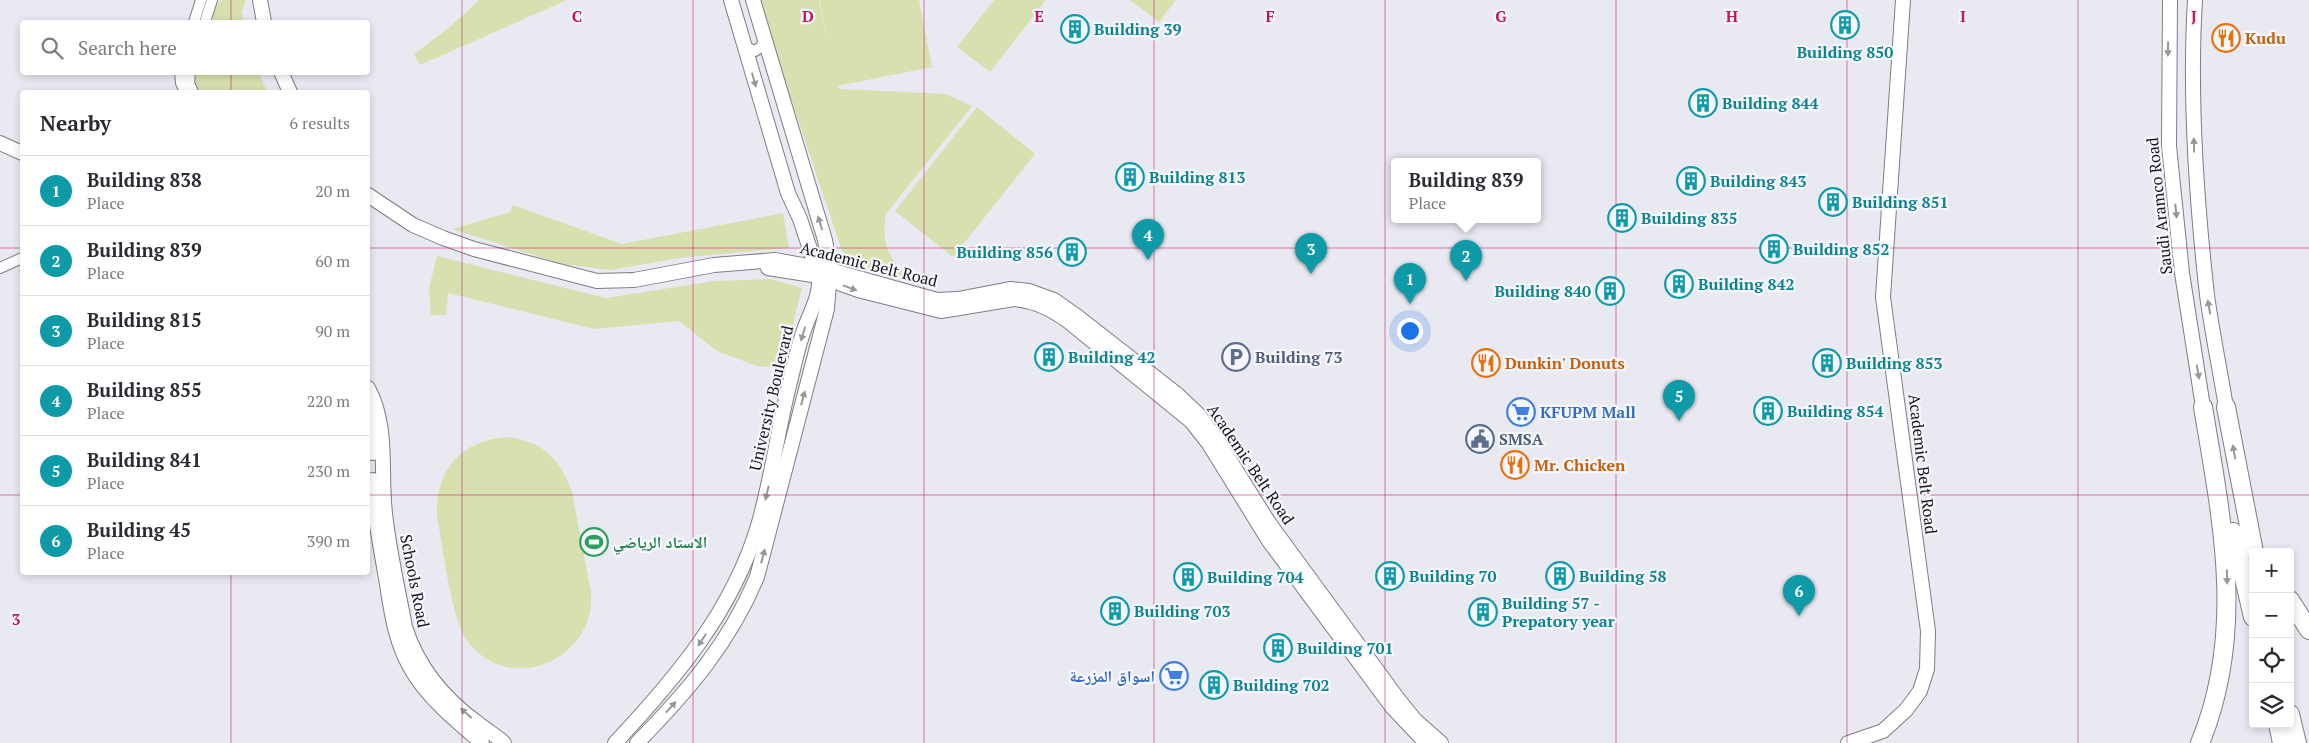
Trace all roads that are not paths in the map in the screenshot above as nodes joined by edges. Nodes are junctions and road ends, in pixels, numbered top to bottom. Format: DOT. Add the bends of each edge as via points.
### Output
graph roads {
  1 [pos="201,0"];
  2 [pos="212,0"];
  3 [pos="254,0"];
  4 [pos="260,0"];
  5 [pos="731,0"];
  6 [pos="753,0"];
  7 [pos="1903,0"];
  8 [pos="1912,0"];
  9 [pos="2170,0"];
  10 [pos="2195,0"];
  11 [pos="195,20"];
  12 [pos="206,20"];
  13 [pos="258,20"];
  14 [pos="264,20"];
  15 [pos="764,36"];
  16 [pos="743,43"];
  17 [pos="180,75"];
  18 [pos="190,75"];
  19 [pos="276,75"];
  20 [pos="282,75"];
  21 [pos="184,90"];
  22 [pos="192,90"];
  23 [pos="283,90"];
  24 [pos="289,90"];
  25 [pos="0,143"];
  26 [pos="20,152"];
  27 [pos="370,196"];
  28 [pos="370,205"];
  29 [pos="20,259"];
  30 [pos="0,268"];
  31 [pos="824,274"];
  32 [pos="370,393"];
  33 [pos="2204,407"];
  34 [pos="2226,407"];
  35 [pos="370,421"];
  36 [pos="2238,475"];
  37 [pos="2253,548"];
  38 [pos="2264,548"];
  39 [pos="742,571"];
  40 [pos="757,578"];
  41 [pos="2249,600"];
  42 [pos="2294,606"];
  43 [pos="2309,630"];
  44 [pos="2279,728"];
  45 [pos="2293,728"];
  46 [pos="482,743"];
  47 [pos="504,743"];
  48 [pos="615,743"];
  49 [pos="637,743"];
  50 [pos="1426,743"];
  51 [pos="1440,743"];
  52 [pos="1848,743"];
  53 [pos="1872,743"];
  54 [pos="2200,743"];
  55 [pos="2282,743"];
  56 [pos="2297,743"];
  1 -- 11 [label="street"];
  2 -- 12 [label="street"];
  3 -- 13 [label="street"];
  4 -- 14 [label="street"];
  5 -- 16 [label="street, University Boulevard"];
  6 -- 15 [label="street, University Boulevard"];
  7 -- 52 [label="street, Academic Belt Road" via="1883,297 1928,631 1927,669 1920,691 1906,710 1883,731"];
  8 -- 53 [label="street, Academic Belt Road" via="1890,307 1937,657 1931,687 1915,714 1900,729"];
  9 -- 33 [label="street, Saudi Aramco Road, one-way" via="2169,146 2182,273"];
  34 -- 10 [label="street, one-way" via="2208,296 2194,152"];
  15 -- 16 [label="street" via="762,46 755,50"];
  31 -- 15 [label="street, University Boulevard, one-way" via="825,240"];
  16 -- 31 [label="street, University Boulevard, one-way" via="788,193"];
  17 -- 21 [label="street"];
  18 -- 22 [label="street"];
  19 -- 23 [label="street"];
  20 -- 24 [label="street"];
  25 -- 26 [label="street"];
  27 -- 31 [label="street, Academic Belt Road" via="413,225 443,238 597,281 634,280 714,265 775,260"];
  28 -- 31 [label="street, Academic Belt Road" via="408,231 440,246 549,276 606,287 639,286 747,267"];
  29 -- 30 [label="street"];
  31 -- 39 [label="street, University Boulevard, one-way" via="803,331 786,396 766,499"];
  40 -- 31 [label="street, University Boulevard, one-way" via="827,309"];
  31 -- 50 [label="street, Academic Belt Road, one-way" via="858,290 941,310 1014,299 1046,307 1068,321 1191,422 1269,541 1392,707"];
  31 -- 51 [label="street, Academic Belt Road" via="936,300 1010,289 1029,291 1054,300 1078,317 1199,415 1286,547 1398,699"];
  47 -- 32 [label="street, Schools Road, one-way" via="437,687 421,666 409,639 385,512 382,428"];
  33 -- 41 [label="highway"];
  33 -- 54 [label="highway, one-way" via="2226,554 2228,602 2222,667"];
  36 -- 34 [label="highway, one-way"];
  35 -- 46 [label="street" via="378,534 401,646 423,687"];
  36 -- 37 [label="highway"];
  36 -- 38 [label="highway"];
  39 -- 40 [label="street"];
  39 -- 48 [label="street, University Boulevard, one-way" via="680,670"];
  49 -- 40 [label="street, University Boulevard, one-way" via="711,661 734,627"];
  42 -- 43 [label="highway"];
  44 -- 55 [label="highway"];
  45 -- 56 [label="highway"];
}
